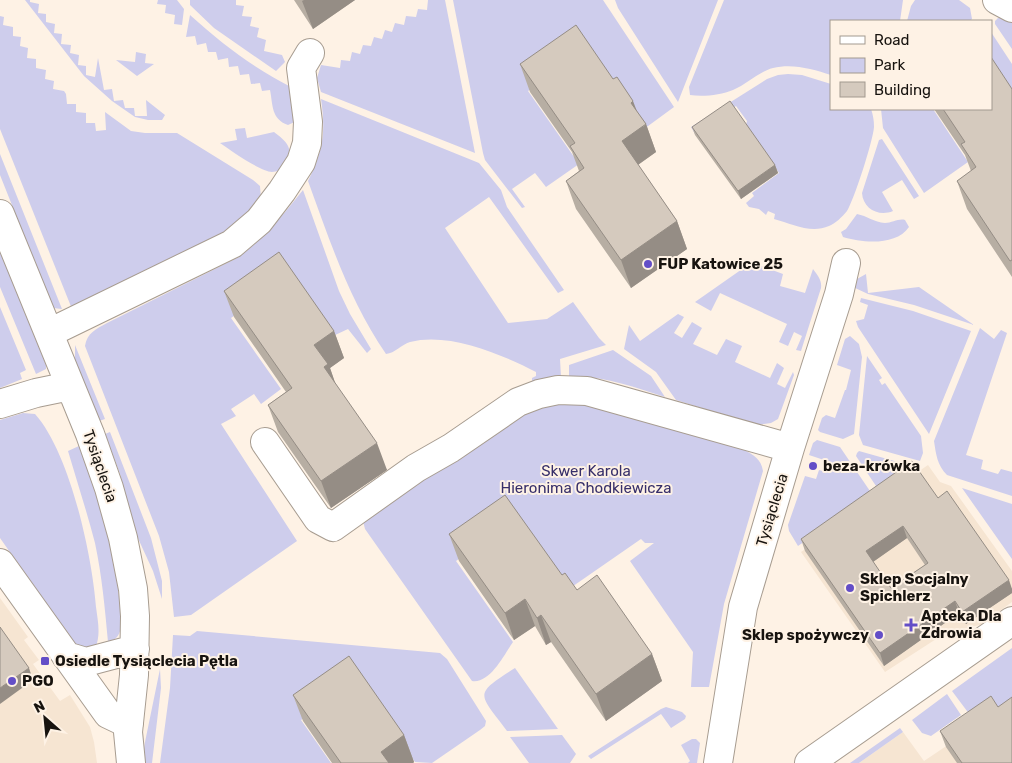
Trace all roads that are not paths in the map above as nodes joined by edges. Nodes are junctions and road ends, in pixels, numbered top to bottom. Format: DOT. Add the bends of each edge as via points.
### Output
graph roads {
  1 [pos="997,0"];
  2 [pos="1012,8"];
  3 [pos="310,54"];
  4 [pos="0,214"];
  5 [pos="846,263"];
  6 [pos="49,333"];
  7 [pos="70,386"];
  8 [pos="0,404"];
  9 [pos="265,442"];
  10 [pos="790,448"];
  11 [pos="0,563"];
  12 [pos="1012,621"];
  13 [pos="136,650"];
  14 [pos="66,656"];
  15 [pos="128,728"];
  16 [pos="116,763"];
  17 [pos="131,763"];
  18 [pos="718,763"];
  19 [pos="809,763"];
  1 -- 2 [label="street"];
  3 -- 6 [label="street" via="301,68 308,122 307,143 301,162 259,220 232,244"];
  4 -- 6 [label="street, Tysiąclecia"];
  5 -- 10 [label="street, Tysiąclecia"];
  6 -- 7 [label="street, Tysiąclecia"];
  7 -- 8 [label="street"];
  7 -- 13 [label="street, Tysiąclecia" via="109,488 123,538 133,589"];
  9 -- 10 [label="street" via="318,519 333,527 518,402 558,390 587,391"];
  10 -- 18 [label="street, Tysiąclecia" via="743,607"];
  11 -- 14 [label="street"];
  12 -- 19 [label="street"];
  13 -- 14 [label="street" via="86,662"];
  13 -- 15 [label="street, Tysiąclecia"];
  14 -- 15 [label="street" via="108,714"];
  15 -- 16 [label="street, Tysiąclecia"];
  15 -- 17 [label="street, Tysiąclecia"];
}
